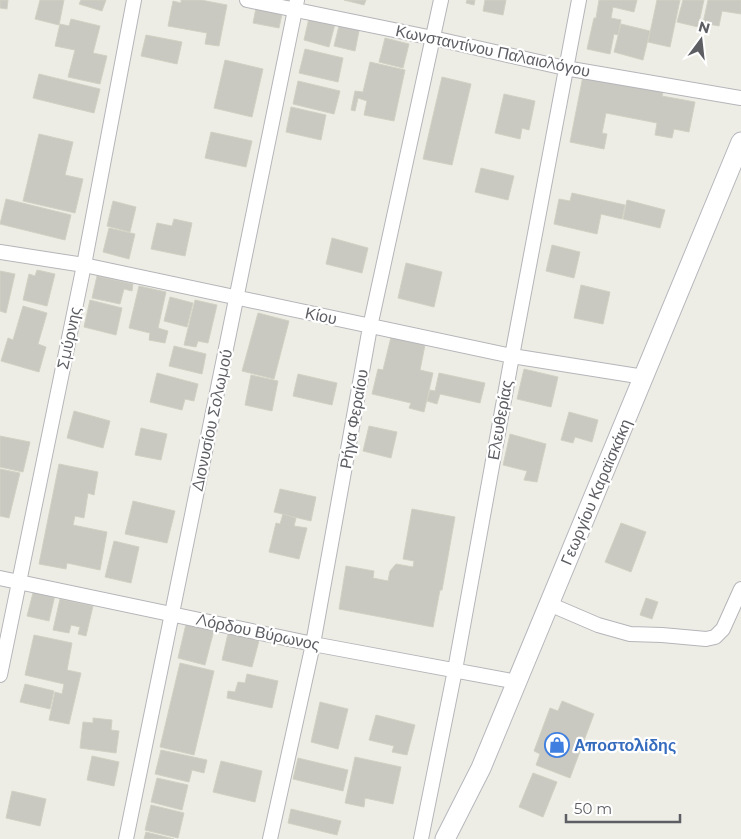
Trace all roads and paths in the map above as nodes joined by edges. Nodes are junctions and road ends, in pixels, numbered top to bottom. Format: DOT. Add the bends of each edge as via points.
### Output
graph roads {
  1 [pos="134,0"];
  2 [pos="247,0"];
  3 [pos="440,0"];
  4 [pos="580,0"];
  5 [pos="297,4"];
  6 [pos="433,38"];
  7 [pos="565,68"];
  8 [pos="741,98"];
  9 [pos="741,142"];
  10 [pos="0,252"];
  11 [pos="84,265"];
  12 [pos="237,298"];
  13 [pos="370,327"];
  14 [pos="512,356"];
  15 [pos="644,377"];
  16 [pos="0,578"];
  17 [pos="19,582"];
  18 [pos="741,589"];
  19 [pos="549,604"];
  20 [pos="172,615"];
  21 [pos="313,644"];
  22 [pos="455,670"];
  23 [pos="0,675"];
  24 [pos="517,682"];
  25 [pos="126,839"];
  26 [pos="270,839"];
  27 [pos="421,839"];
  28 [pos="445,839"];
  1 -- 11 [label="street, Σμύρνης"];
  2 -- 5 [label="street, Κωνσταντίνου Παλαιολόγου"];
  3 -- 6 [label="street, Ρήγα Φεραίου"];
  4 -- 7 [label="street, Ελευθερίας"];
  5 -- 6 [label="street, Κωνσταντίνου Παλαιολόγου"];
  5 -- 12 [label="street, Διονυσίου Σολωμού"];
  6 -- 7 [label="street, Κωνσταντίνου Παλαιολόγου"];
  6 -- 13 [label="street, Ρήγα Φεραίου"];
  7 -- 8 [label="street, Κωνσταντίνου Παλαιολόγου"];
  7 -- 14 [label="street, Ελευθερίας"];
  9 -- 15 [label="street, Γεωργίου Καραϊσκάκη"];
  10 -- 11 [label="street, Κίου"];
  11 -- 12 [label="street, Κίου"];
  11 -- 17 [label="street, Σμύρνης"];
  12 -- 13 [label="street, Κίου"];
  12 -- 20 [label="street, Διονυσίου Σολωμού"];
  13 -- 14 [label="street, Κίου"];
  13 -- 21 [label="street, Ρήγα Φεραίου"];
  14 -- 15 [label="street, Κίου"];
  14 -- 22 [label="street, Ελευθερίας"];
  15 -- 19 [label="street, Γεωργίου Καραϊσκάκη"];
  16 -- 17 [label="street, Λόρδου Βύρωνος"];
  17 -- 20 [label="street, Λόρδου Βύρωνος"];
  17 -- 23 [label="street, Σμύρνης"];
  18 -- 19 [label="street" via="723,629 706,639 630,634 598,626"];
  19 -- 24 [label="street, Γεωργίου Καραϊσκάκη"];
  20 -- 21 [label="street, Λόρδου Βύρωνος"];
  20 -- 25 [label="street, Διονυσίου Σολωμού"];
  21 -- 22 [label="street, Λόρδου Βύρωνος"];
  21 -- 26 [label="street, Ρήγα Φεραίου"];
  22 -- 24 [label="street, Λόρδου Βύρωνος"];
  22 -- 27 [label="street, Ελευθερίας"];
  24 -- 28 [label="street, Γεωργίου Καραϊσκάκη" via="481,768"];
}
